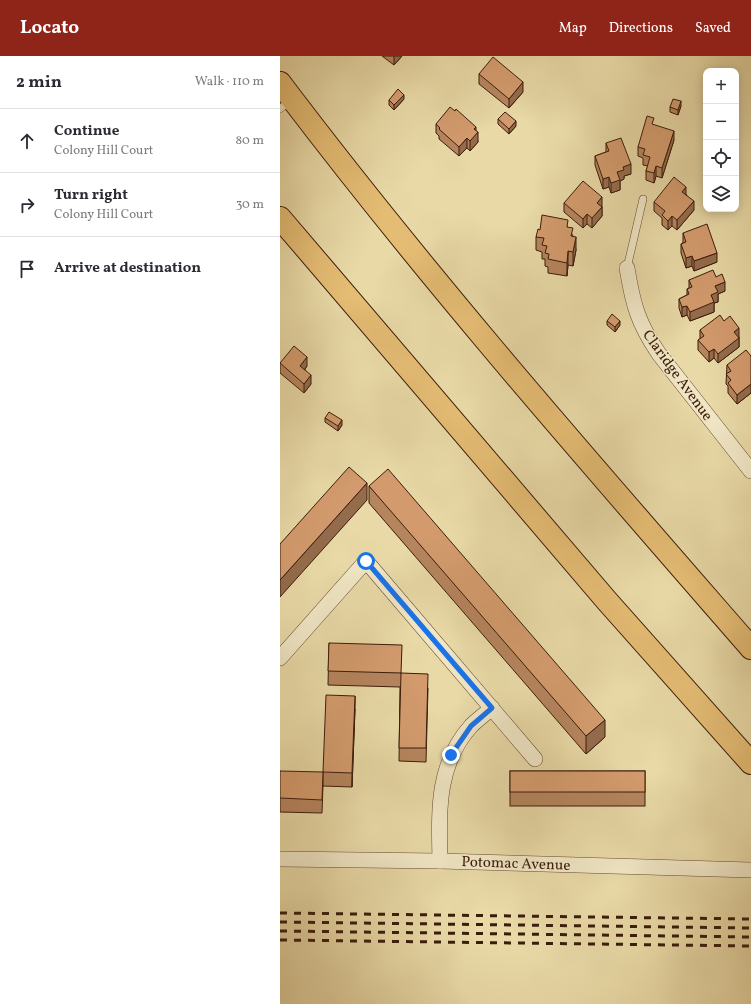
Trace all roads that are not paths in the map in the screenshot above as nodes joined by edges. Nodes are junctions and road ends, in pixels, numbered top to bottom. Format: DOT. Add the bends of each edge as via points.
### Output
graph roads {
  1 [pos="284,97"];
  2 [pos="643,199"];
  3 [pos="280,218"];
  4 [pos="627,268"];
  5 [pos="751,472"];
  6 [pos="751,648"];
  7 [pos="280,658"];
  8 [pos="492,708"];
  9 [pos="535,759"];
  10 [pos="751,763"];
  11 [pos="280,859"];
  12 [pos="440,861"];
  13 [pos="751,870"];
  1 -- 6 [label="highway" via="521,383"];
  2 -- 4 [label="lane"];
  3 -- 10 [label="highway" via="606,601"];
  4 -- 5 [label="street, Claridge Avenue" via="636,313 646,334"];
  7 -- 8 [label="street" via="366,561"];
  8 -- 9 [label="street"];
  8 -- 12 [label="street" via="471,726 451,755 446,769 439,810"];
  11 -- 12 [label="street, Potomac Avenue"];
  12 -- 13 [label="street, Potomac Avenue"];
}
